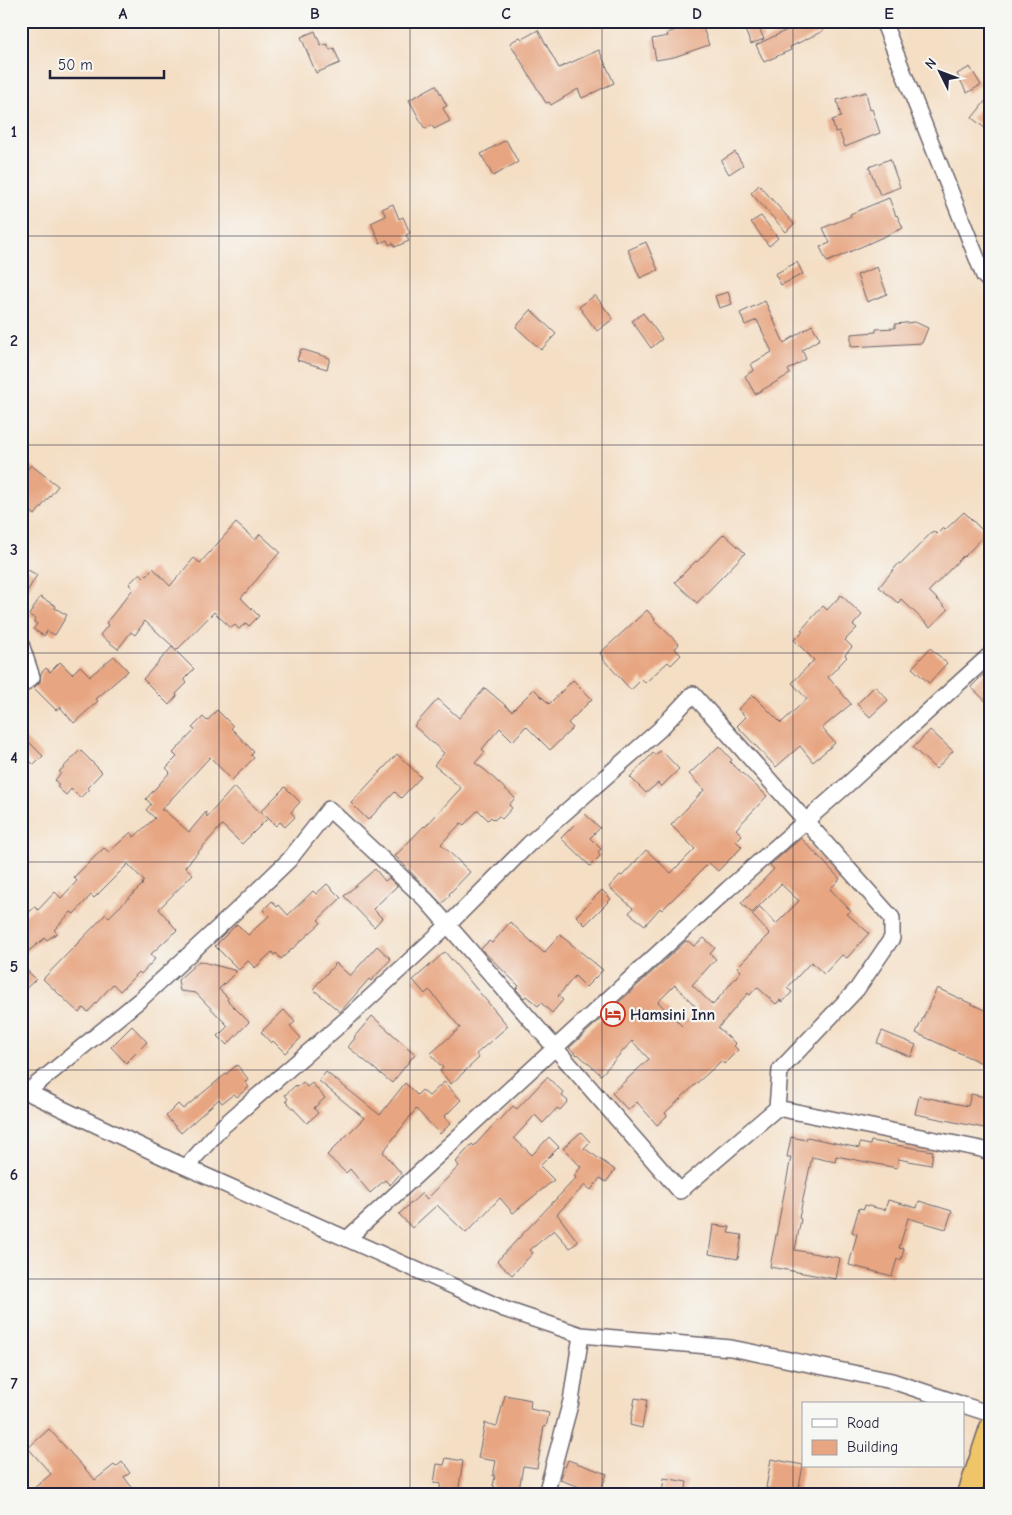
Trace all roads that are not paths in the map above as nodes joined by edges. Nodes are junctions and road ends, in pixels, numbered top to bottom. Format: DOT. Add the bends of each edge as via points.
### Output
graph roads {
  1 [pos="883,21"];
  2 [pos="991,283"];
  3 [pos="21,644"];
  4 [pos="991,654"];
  5 [pos="21,686"];
  6 [pos="806,820"];
  7 [pos="448,925"];
  8 [pos="556,1048"];
  9 [pos="24,1090"];
  10 [pos="777,1108"];
  11 [pos="991,1153"];
  12 [pos="186,1167"];
  13 [pos="347,1239"];
  14 [pos="581,1335"];
  15 [pos="956,1402"];
  16 [pos="964,1405"];
  17 [pos="991,1414"];
  18 [pos="991,1428"];
  19 [pos="546,1494"];
  20 [pos="969,1494"];
  1 -- 2 [label="street" via="984,276"];
  3 -- 5 [label="street" via="32,677"];
  4 -- 6 [label="street"];
  6 -- 7 [label="street" via="693,694 659,730 529,844"];
  6 -- 8 [label="street"];
  6 -- 10 [label="street" via="892,918 892,938 857,989 780,1070"];
  7 -- 8 [label="street"];
  7 -- 9 [label="street" via="426,900 329,809 289,860 237,910 140,999"];
  7 -- 12 [label="street" via="350,1016 223,1126"];
  8 -- 10 [label="street" via="680,1191"];
  8 -- 13 [label="street"];
  9 -- 12 [label="street"];
  10 -- 11 [label="street"];
  12 -- 13 [label="street"];
  13 -- 14 [label="street" via="504,1309"];
  14 -- 15 [label="street" via="732,1348 892,1381"];
  14 -- 19 [label="street" via="571,1401"];
  16 -- 17 [label="street"];
  18 -- 20 [label="highway"];
}
